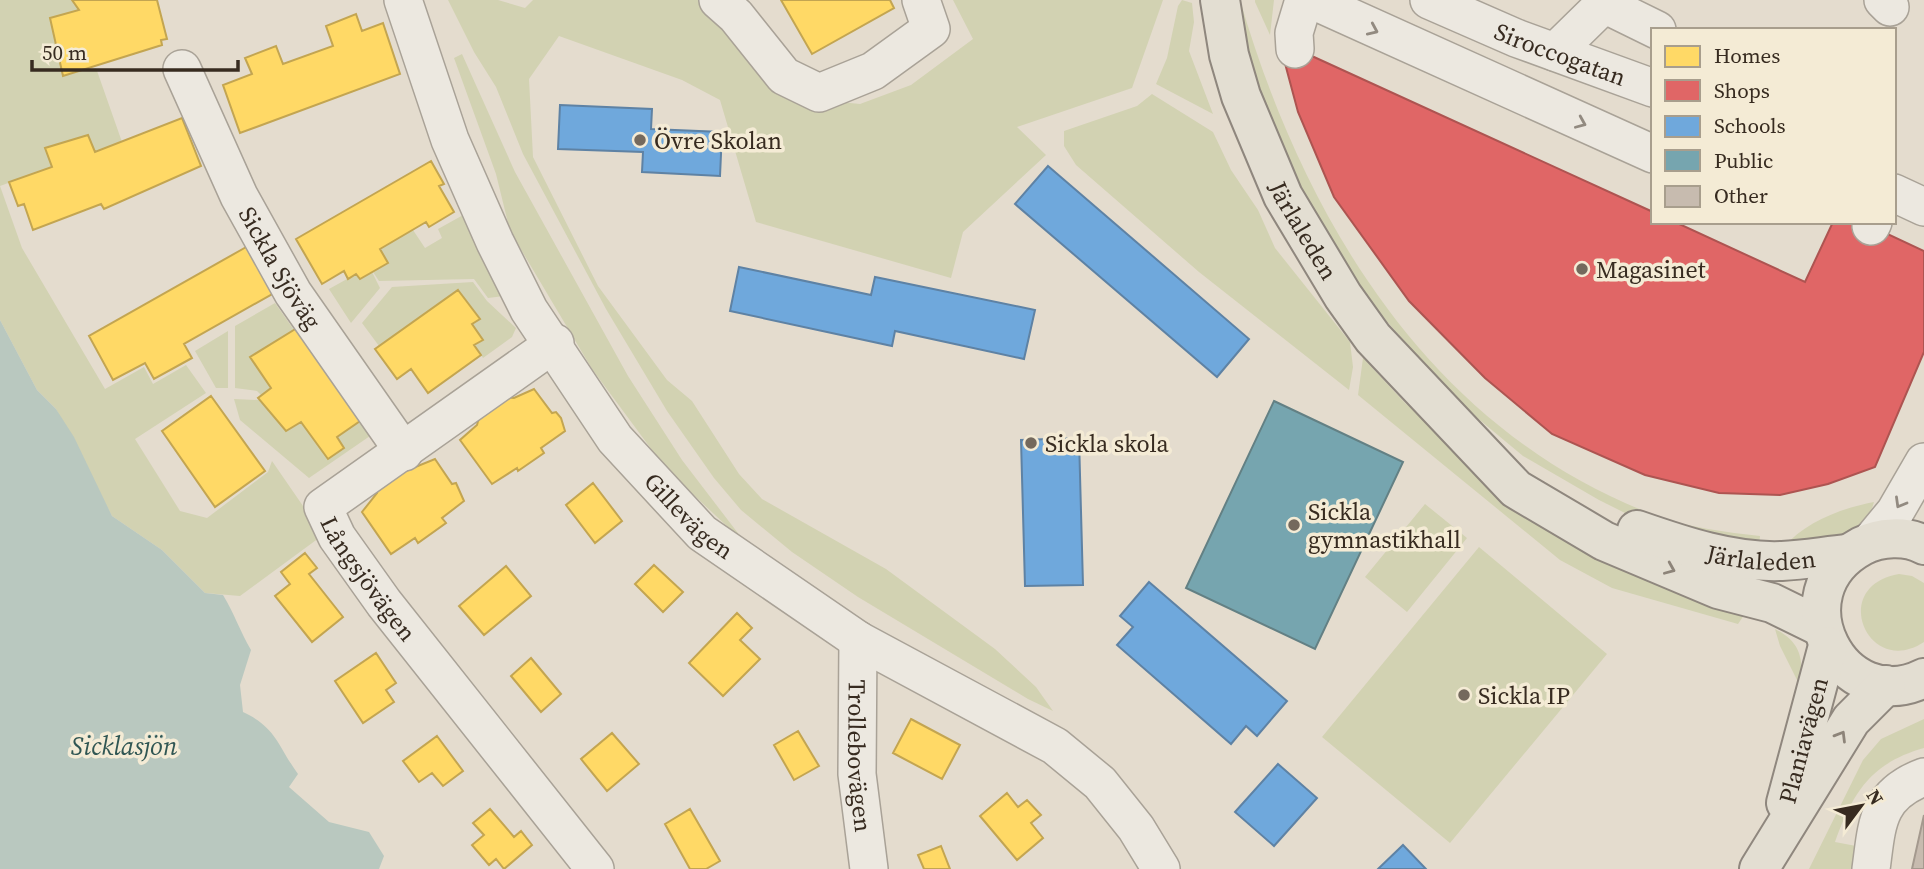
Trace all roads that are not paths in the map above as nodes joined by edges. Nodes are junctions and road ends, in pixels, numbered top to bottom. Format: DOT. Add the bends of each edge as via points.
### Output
graph roads {
  1 [pos="403,0"];
  2 [pos="718,0"];
  3 [pos="921,0"];
  4 [pos="1220,0"];
  5 [pos="1304,0"];
  6 [pos="1312,0"];
  7 [pos="1429,0"];
  8 [pos="1653,28"];
  9 [pos="1295,49"];
  10 [pos="1555,52"];
  11 [pos="182,69"];
  12 [pos="1651,88"];
  13 [pos="1651,153"];
  14 [pos="1896,194"];
  15 [pos="1924,207"];
  16 [pos="555,343"];
  17 [pos="1455,423"];
  18 [pos="404,452"];
  19 [pos="1924,462"];
  20 [pos="1924,545"];
  21 [pos="1860,548"];
  22 [pos="1825,636"];
  23 [pos="858,640"];
  24 [pos="1912,682"];
  25 [pos="1924,778"];
  26 [pos="1778,835"];
  27 [pos="595,869"];
  28 [pos="869,869"];
  29 [pos="1161,869"];
  30 [pos="1759,869"];
  31 [pos="1871,869"];
  1 -- 16 [label="street, Gillevägen" via="426,111 529,310"];
  2 -- 3 [label="street" via="784,76 819,93 873,71 931,29"];
  4 -- 17 [label="main road, Järlaleden" via="1241,96 1283,196 1373,338"];
  5 -- 9 [label="street" via="1294,33"];
  6 -- 13 [label="street, one-way"];
  7 -- 10 [label="street, Siroccogatan"];
  8 -- 10 [label="street" via="1604,4"];
  10 -- 12 [label="street, Siroccogatan"];
  11 -- 18 [label="street, Sickla Sjöväg" via="240,196 293,293"];
  14 -- 15 [label="street"];
  16 -- 18 [label="street, Långsjövägen"];
  16 -- 23 [label="street, Gillevägen" via="615,439 702,533"];
  17 -- 21 [label="main road, Järlaleden" via="1529,474 1613,522 1695,550 1780,561"];
  17 -- 22 [label="main road, Järlaleden, one-way" via="1516,489 1604,541 1718,589 1772,603"];
  18 -- 27 [label="street, Långsjövägen" via="323,507 326,519 384,603"];
  19 -- 21 [label="street, one-way" via="1895,512"];
  20 -- 21 [label="main road, Järlaleden" via="1895,538"];
  21 -- 22 [label="main road, Planiavägen" via="1834,569 1824,587 1820,607"];
  22 -- 24 [label="main road" via="1843,665 1862,679"];
  22 -- 26 [label="main road, Planiavägen"];
  23 -- 28 [label="street, Trollebovägen" via="857,774"];
  23 -- 29 [label="street, Gillevägen" via="1055,746 1100,783"];
  26 -- 24 [label="main road, Planiavägen, one-way" via="1851,720"];
  25 -- 31 [label="street" via="1889,799 1878,817"];
  26 -- 30 [label="main road, Planiavägen"];
}
